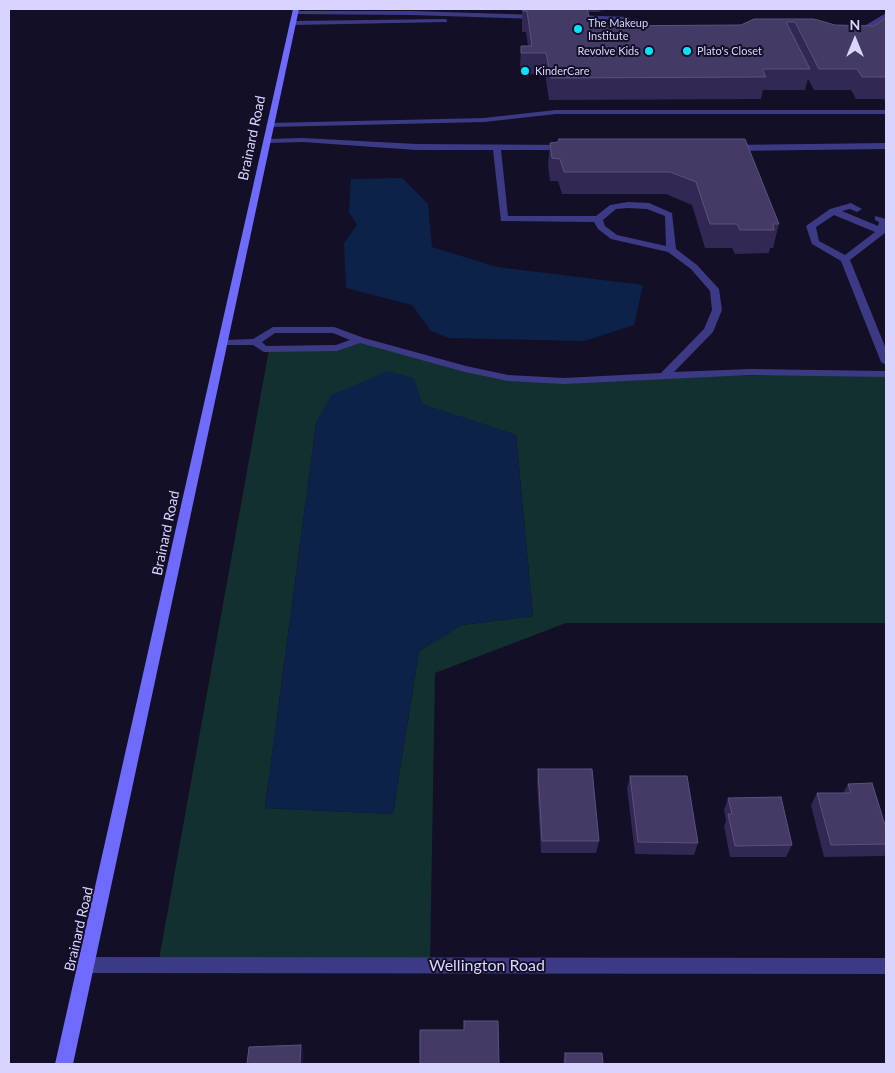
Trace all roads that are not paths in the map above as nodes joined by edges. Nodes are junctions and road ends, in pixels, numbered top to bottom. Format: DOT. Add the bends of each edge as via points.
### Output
graph roads {
  1 [pos="507,9"];
  2 [pos="450,12"];
  3 [pos="295,15"];
  4 [pos="886,15"];
  5 [pos="507,17"];
  6 [pos="547,17"];
  7 [pos="567,18"];
  8 [pos="842,28"];
  9 [pos="650,34"];
  10 [pos="886,112"];
  11 [pos="270,125"];
  12 [pos="267,141"];
  13 [pos="886,146"];
  14 [pos="497,147"];
  15 [pos="577,147"];
  16 [pos="726,148"];
  17 [pos="858,209"];
  18 [pos="833,210"];
  19 [pos="878,218"];
  20 [pos="598,219"];
  21 [pos="882,231"];
  22 [pos="670,250"];
  23 [pos="845,259"];
  24 [pos="360,340"];
  25 [pos="254,342"];
  26 [pos="223,343"];
  27 [pos="886,362"];
  28 [pos="886,374"];
  29 [pos="664,376"];
  30 [pos="87,965"];
  31 [pos="886,966"];
  32 [pos="64,1064"];
  1 -- 5 [label="street"];
  2 -- 3 [label="street"];
  2 -- 5 [label="street"];
  3 -- 5 [label="street" via="419,23"];
  3 -- 11 [label="main road, Brainard Road"];
  4 -- 8 [label="street" via="868,27"];
  5 -- 6 [label="street"];
  7 -- 9 [label="street" via="626,18 632,34"];
  10 -- 11 [label="street" via="556,112 484,120"];
  11 -- 12 [label="main road, Brainard Road"];
  12 -- 14 [label="street"];
  12 -- 26 [label="main road, Brainard Road"];
  13 -- 16 [label="street"];
  14 -- 15 [label="street"];
  14 -- 20 [label="street" via="504,219"];
  17 -- 18 [label="street" via="851,206"];
  18 -- 21 [label="street"];
  18 -- 23 [label="street" via="811,226 815,242"];
  19 -- 21 [label="street" via="884,221"];
  20 -- 22 [label="street" via="601,227 614,237"];
  20 -- 22 [label="street" via="613,207 649,206 669,215"];
  21 -- 23 [label="street"];
  22 -- 29 [label="street" via="694,267 715,291 717,310 709,330"];
  23 -- 27 [label="street"];
  24 -- 25 [label="street" via="337,348 264,349"];
  24 -- 25 [label="street" via="334,330 273,330"];
  24 -- 29 [label="street" via="464,370 508,378 564,381"];
  25 -- 26 [label="street"];
  26 -- 30 [label="main road, Brainard Road"];
  28 -- 29 [label="street" via="750,372"];
  30 -- 31 [label="street, Wellington Road"];
  30 -- 32 [label="main road, Brainard Road"];
}
